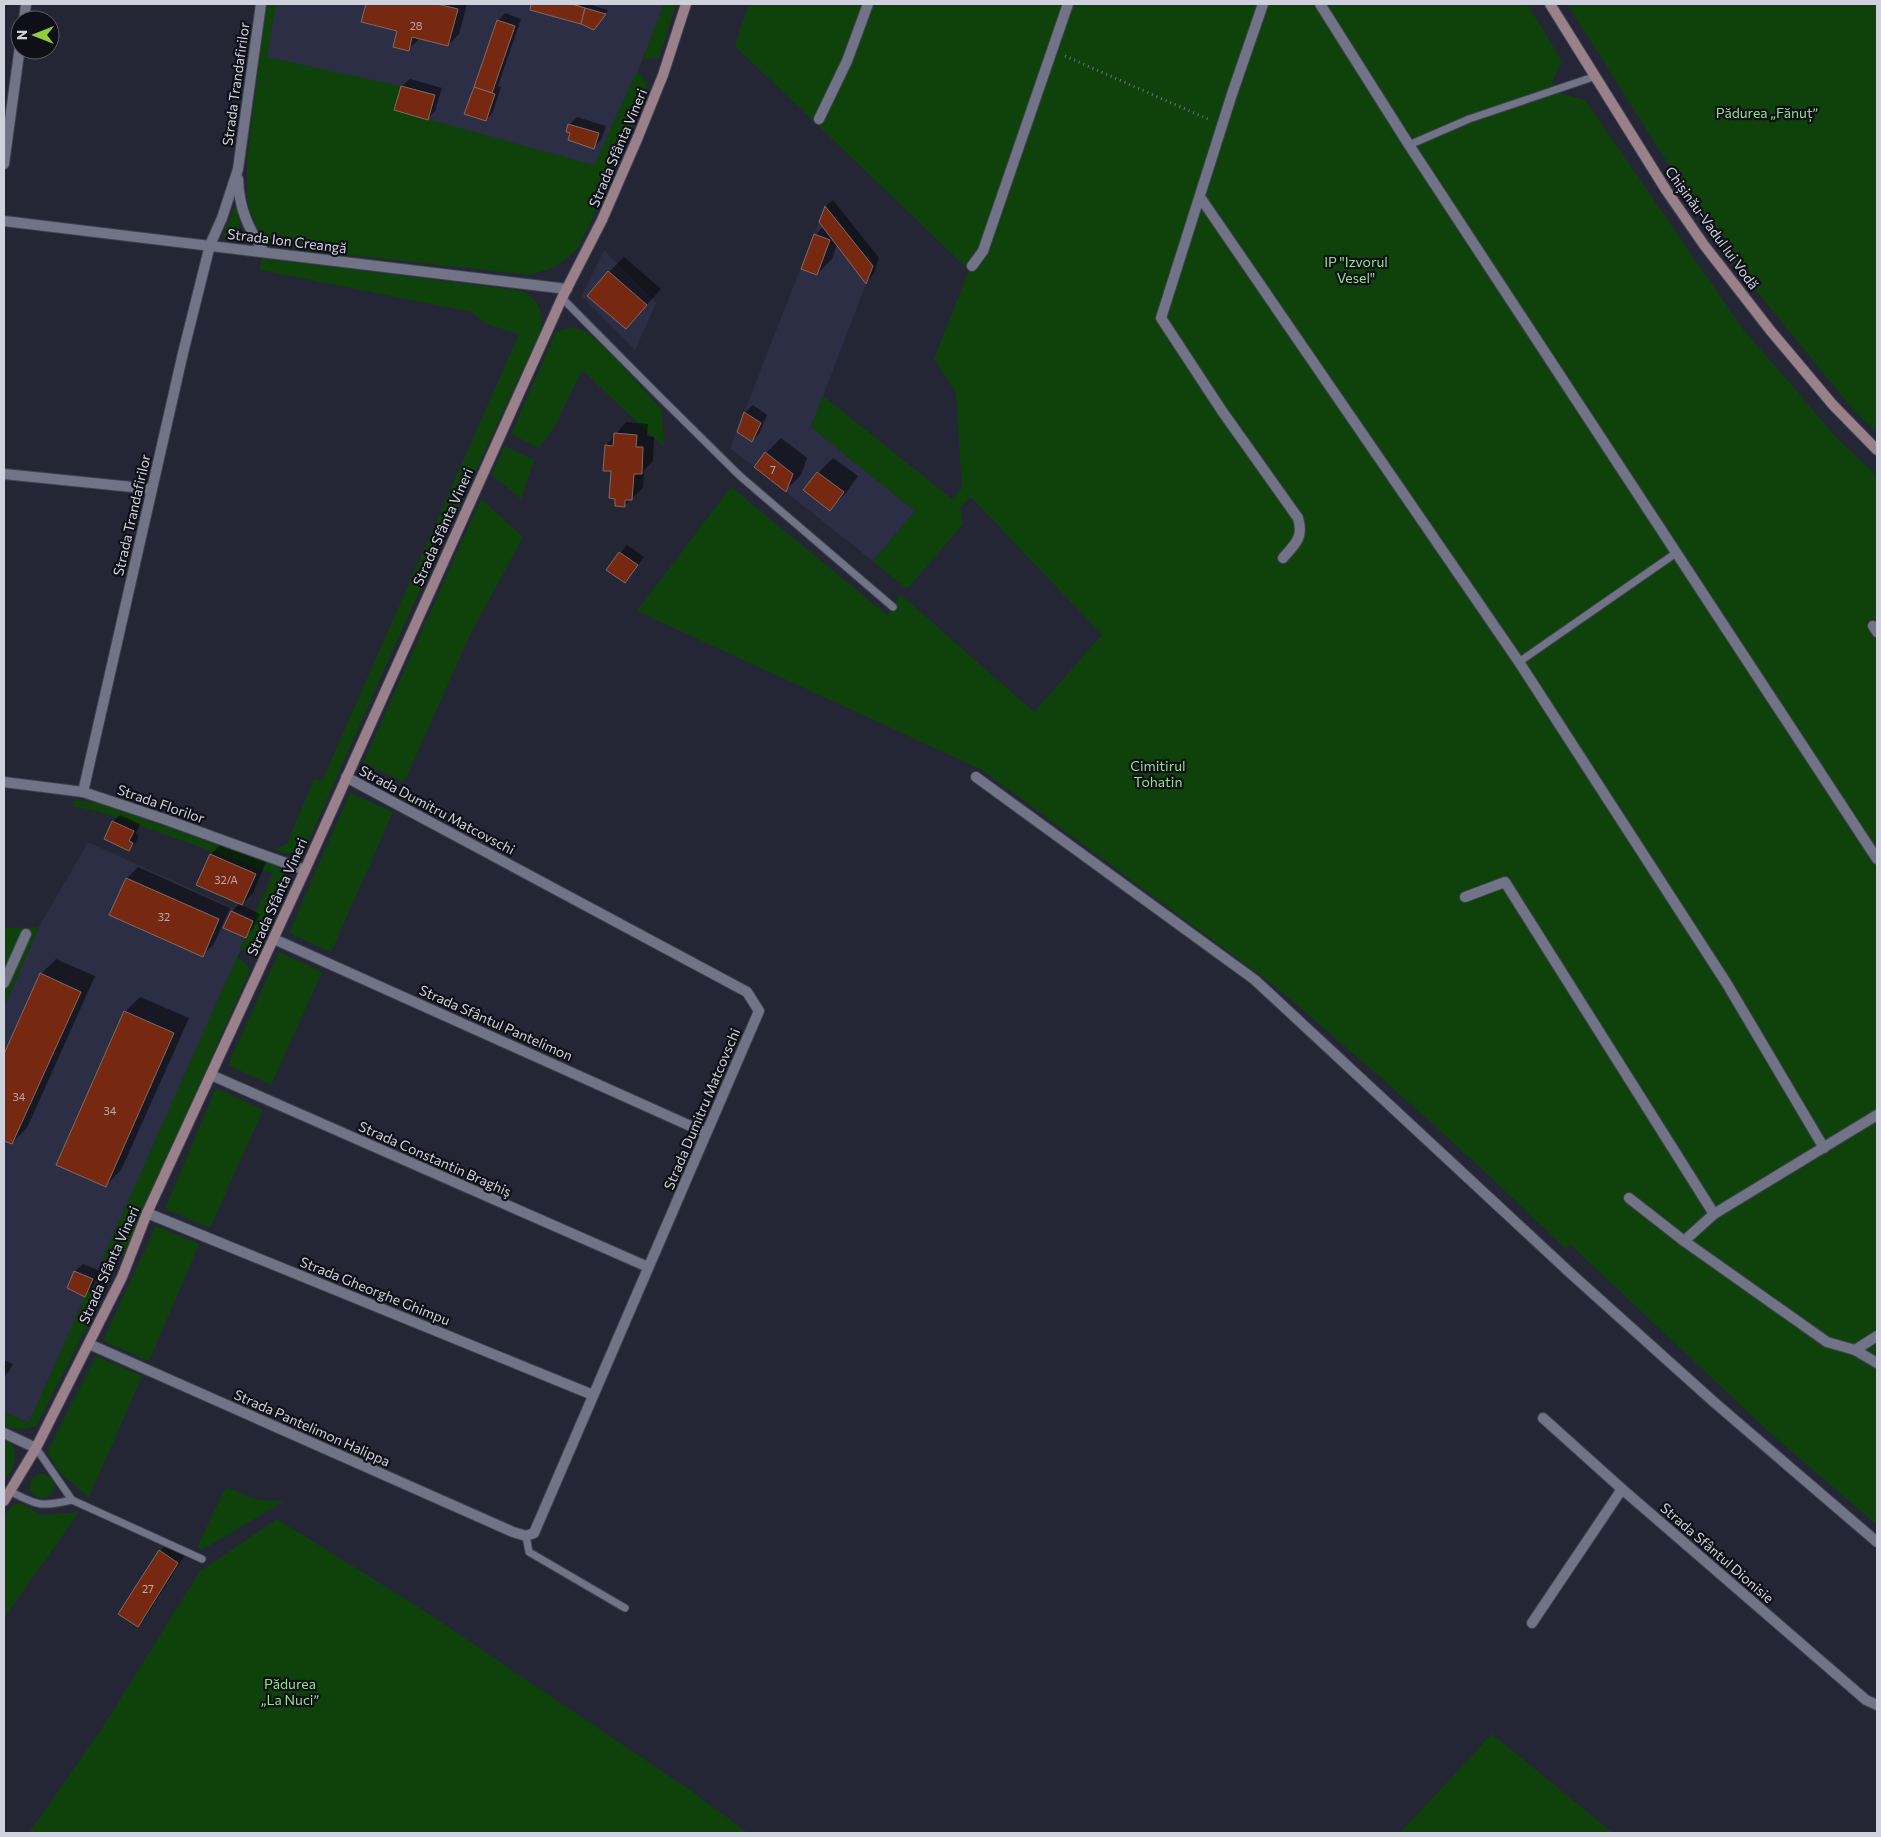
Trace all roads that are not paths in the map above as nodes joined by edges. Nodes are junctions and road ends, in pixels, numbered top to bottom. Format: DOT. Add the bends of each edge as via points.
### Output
graph roads {
  1 [pos="262,4"];
  2 [pos="686,4"];
  3 [pos="868,4"];
  4 [pos="1068,4"];
  5 [pos="1263,4"];
  6 [pos="1320,4"];
  7 [pos="1550,4"];
  8 [pos="18,60"];
  9 [pos="1596,76"];
  10 [pos="819,119"];
  11 [pos="1409,145"];
  12 [pos="4,164"];
  13 [pos="238,169"];
  14 [pos="1200,197"];
  15 [pos="4,221"];
  16 [pos="210,245"];
  17 [pos="264,252"];
  18 [pos="972,266"];
  19 [pos="564,293"];
  20 [pos="1877,450"];
  21 [pos="4,474"];
  22 [pos="152,489"];
  23 [pos="1676,553"];
  24 [pos="1283,558"];
  25 [pos="893,607"];
  26 [pos="1519,662"];
  27 [pos="346,777"];
  28 [pos="976,777"];
  29 [pos="4,782"];
  30 [pos="83,792"];
  31 [pos="1877,859"];
  32 [pos="305,870"];
  33 [pos="1465,898"];
  34 [pos="26,934"];
  35 [pos="274,939"];
  36 [pos="4,983"];
  37 [pos="211,1075"];
  38 [pos="1877,1115"];
  39 [pos="706,1133"];
  40 [pos="1824,1148"];
  41 [pos="1630,1198"];
  42 [pos="147,1213"];
  43 [pos="1714,1214"];
  44 [pos="1684,1242"];
  45 [pos="648,1267"];
  46 [pos="1877,1336"];
  47 [pos="88,1344"];
  48 [pos="1855,1350"];
  49 [pos="1877,1363"];
  50 [pos="593,1395"];
  51 [pos="1543,1418"];
  52 [pos="4,1433"];
  53 [pos="36,1448"];
  54 [pos="1622,1489"];
  55 [pos="10,1490"];
  56 [pos="72,1500"];
  57 [pos="4,1501"];
  58 [pos="526,1536"];
  59 [pos="1877,1542"];
  60 [pos="202,1559"];
  61 [pos="625,1608"];
  62 [pos="1532,1623"];
  63 [pos="1877,1705"];
  1 -- 13 [label="street, Strada Trandafirilor"];
  2 -- 19 [label="street, Strada Sfânta Vineri" via="638,137 602,220"];
  3 -- 10 [label="street"];
  4 -- 18 [label="street" via="983,251"];
  5 -- 14 [label="street"];
  6 -- 11 [label="street"];
  7 -- 9 [label="street, Chișinău-Vadul lui Vodă"];
  8 -- 12 [label="street"];
  9 -- 11 [label="lane" via="1469,119"];
  9 -- 20 [label="street, Chișinău-Vadul lui Vodă" via="1704,245 1789,352"];
  11 -- 23 [label="street"];
  13 -- 16 [label="street, Strada Trandafirilor"];
  13 -- 17 [label="street" via="242,208 250,232"];
  14 -- 24 [label="street" via="1161,318 1298,518 1301,530 1296,544"];
  14 -- 26 [label="street"];
  15 -- 16 [label="street, Strada Ion Creangă"];
  16 -- 17 [label="street, Strada Ion Creangă"];
  16 -- 22 [label="street, Strada Trandafirilor"];
  17 -- 19 [label="street, Strada Ion Creangă"];
  19 -- 25 [label="lane" via="657,394 740,476"];
  19 -- 27 [label="street, Strada Sfânta Vineri"];
  21 -- 22 [label="street"];
  22 -- 30 [label="street, Strada Trandafirilor"];
  23 -- 26 [label="lane"];
  23 -- 31 [label="street"];
  26 -- 40 [label="street" via="1727,984"];
  27 -- 32 [label="street, Strada Sfânta Vineri"];
  27 -- 39 [label="street, Strada Dumitru Matcovschi" via="747,992 760,1010"];
  28 -- 59 [label="street" via="1255,980 1715,1404"];
  29 -- 30 [label="street, Strada Florilor"];
  30 -- 32 [label="street, Strada Florilor"];
  32 -- 35 [label="street, Strada Sfânta Vineri"];
  33 -- 43 [label="street" via="1505,882"];
  34 -- 36 [label="street"];
  35 -- 37 [label="street, Strada Sfânta Vineri"];
  35 -- 39 [label="street, Strada Sfântul Pantelimon"];
  37 -- 42 [label="street, Strada Sfânta Vineri"];
  37 -- 45 [label="street, Strada Constantin Braghiş"];
  38 -- 40 [label="street"];
  39 -- 45 [label="street, Strada Dumitru Matcovschi"];
  40 -- 43 [label="street"];
  41 -- 44 [label="street"];
  42 -- 47 [label="street, Strada Sfânta Vineri" via="122,1277"];
  42 -- 50 [label="street, Strada Gheorghe Ghimpu"];
  43 -- 44 [label="street"];
  44 -- 48 [label="street" via="1827,1342"];
  45 -- 50 [label="street, Strada Dumitru Matcovschi"];
  46 -- 48 [label="street"];
  47 -- 53 [label="street, Strada Sfânta Vineri"];
  47 -- 58 [label="street, Strada Pantelimon Halippa"];
  48 -- 49 [label="street"];
  50 -- 58 [label="street, Strada Dumitru Matcovschi" via="534,1532"];
  51 -- 54 [label="street, Strada Sfântul Dionisie"];
  52 -- 53 [label="street"];
  53 -- 55 [label="street, Strada Sfânta Vineri"];
  53 -- 56 [label="lane"];
  54 -- 62 [label="street"];
  54 -- 63 [label="street, Strada Sfântul Dionisie" via="1866,1700"];
  55 -- 56 [label="lane" via="33,1503 50,1505"];
  55 -- 57 [label="street, Strada Sfânta Vineri"];
  56 -- 60 [label="lane"];
  58 -- 61 [label="lane" via="529,1552"];
}
